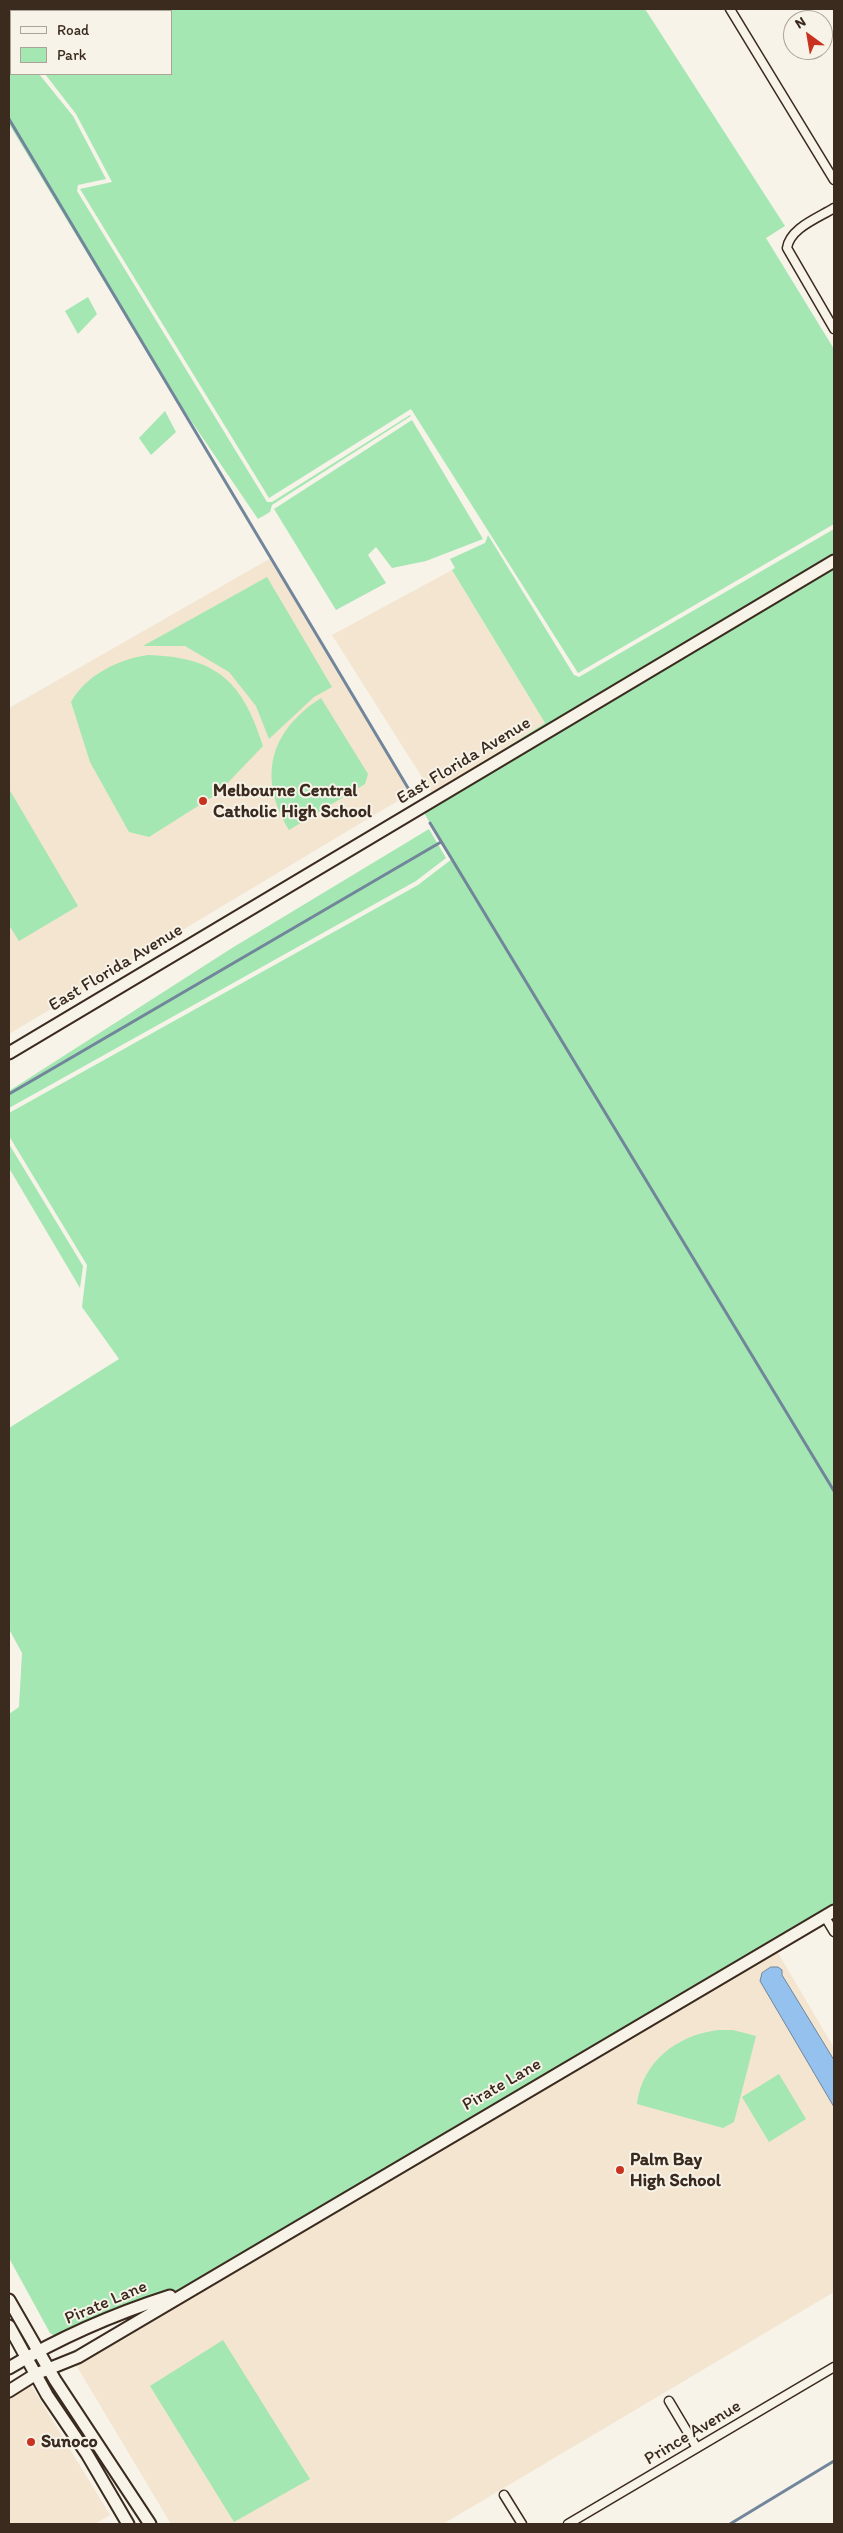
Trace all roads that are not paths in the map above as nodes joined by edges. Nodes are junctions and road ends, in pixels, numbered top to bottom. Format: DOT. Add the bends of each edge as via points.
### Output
graph roads {
  1 [pos="730,9"];
  2 [pos="834,180"];
  3 [pos="834,208"];
  4 [pos="834,329"];
  5 [pos="834,561"];
  6 [pos="9,1053"];
  7 [pos="829,1914"];
  8 [pos="834,1932"];
  9 [pos="188,2290"];
  10 [pos="9,2300"];
  11 [pos="9,2326"];
  12 [pos="40,2352"];
  13 [pos="28,2357"];
  14 [pos="834,2367"];
  15 [pos="9,2368"];
  16 [pos="49,2369"];
  17 [pos="36,2374"];
  18 [pos="9,2391"];
  19 [pos="669,2401"];
  20 [pos="696,2448"];
  21 [pos="504,2495"];
  22 [pos="128,2524"];
  23 [pos="150,2524"];
  24 [pos="522,2524"];
  25 [pos="568,2524"];
  1 -- 2 [label="street"];
  3 -- 4 [label="street" via="790,237 787,248"];
  5 -- 6 [label="street, East Florida Avenue"];
  7 -- 8 [label="street"];
  7 -- 9 [label="street, Pirate Lane"];
  9 -- 12 [label="street, Pirate Lane" via="124,2311"];
  9 -- 16 [label="street, Pirate Lane" via="78,2357"];
  10 -- 12 [label="street"];
  11 -- 13 [label="street"];
  12 -- 13 [label="street, Pirate Lane"];
  12 -- 16 [label="street"];
  13 -- 15 [label="street, Pirate Lane"];
  13 -- 17 [label="street"];
  14 -- 20 [label="street, Prince Avenue"];
  16 -- 17 [label="street, Pirate Lane"];
  16 -- 23 [label="street"];
  17 -- 18 [label="street, Pirate Lane"];
  17 -- 22 [label="street"];
  19 -- 20 [label="street"];
  20 -- 25 [label="street, Prince Avenue"];
  21 -- 24 [label="street"];
}
